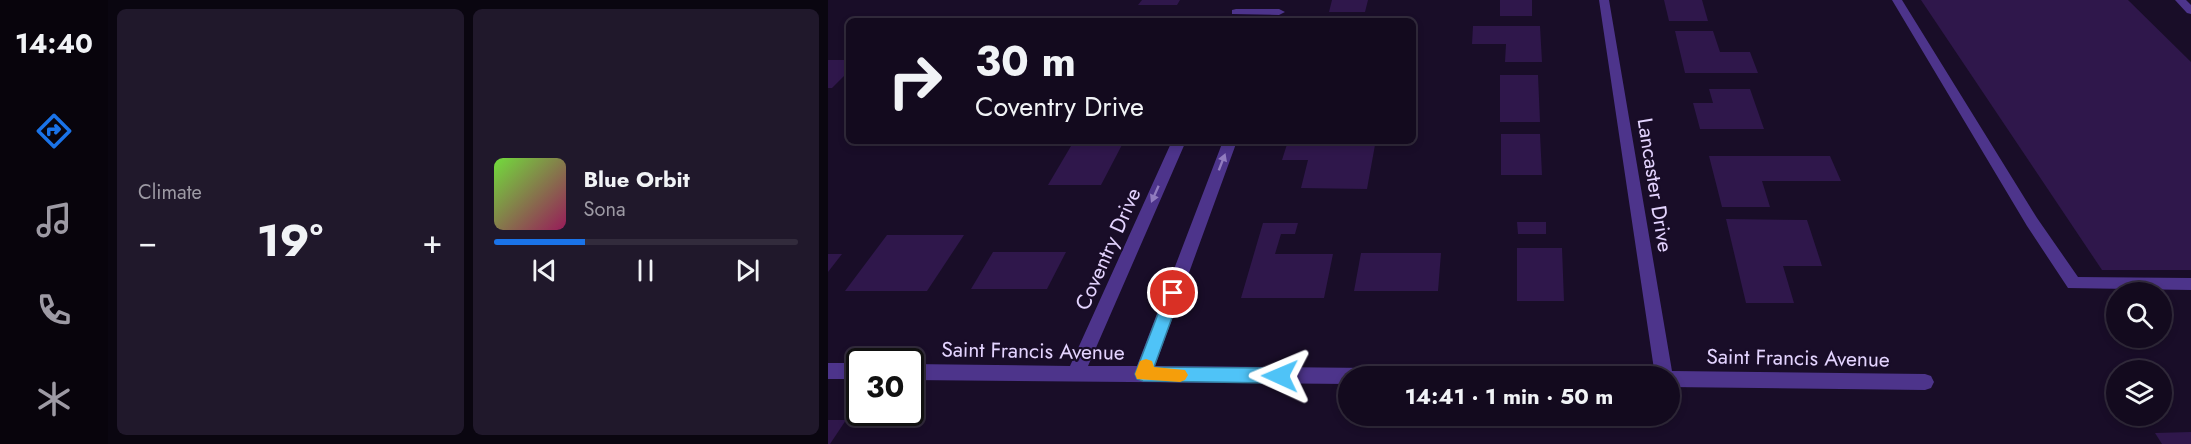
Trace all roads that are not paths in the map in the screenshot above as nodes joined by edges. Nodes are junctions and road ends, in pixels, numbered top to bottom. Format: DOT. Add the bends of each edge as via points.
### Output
graph roads {
  1 [pos="1242,0"];
  2 [pos="1283,0"];
  3 [pos="1604,0"];
  4 [pos="1897,0"];
  5 [pos="2180,0"];
  6 [pos="2191,11"];
  7 [pos="1234,16"];
  8 [pos="1277,16"];
  9 [pos="1178,144"];
  10 [pos="1229,144"];
  11 [pos="2191,284"];
  12 [pos="1662,366"];
  13 [pos="828,371"];
  14 [pos="846,371"];
  15 [pos="924,372"];
  16 [pos="1076,373"];
  17 [pos="1143,374"];
  18 [pos="1338,376"];
  19 [pos="1680,379"];
  20 [pos="1925,382"];
  1 -- 7 [label="street"];
  2 -- 8 [label="street"];
  3 -- 12 [label="street, Lancaster Drive"];
  4 -- 11 [label="street" via="2032,222 2074,283"];
  5 -- 6 [label="street"];
  7 -- 8 [label="street"];
  9 -- 16 [label="street, Coventry Drive, one-way"];
  17 -- 10 [label="street, one-way"];
  13 -- 14 [label="street"];
  15 -- 16 [label="street, Saint Francis Avenue"];
  16 -- 17 [label="street, Saint Francis Avenue"];
  17 -- 18 [label="street, Saint Francis Avenue"];
  19 -- 20 [label="street, Saint Francis Avenue"];
}
